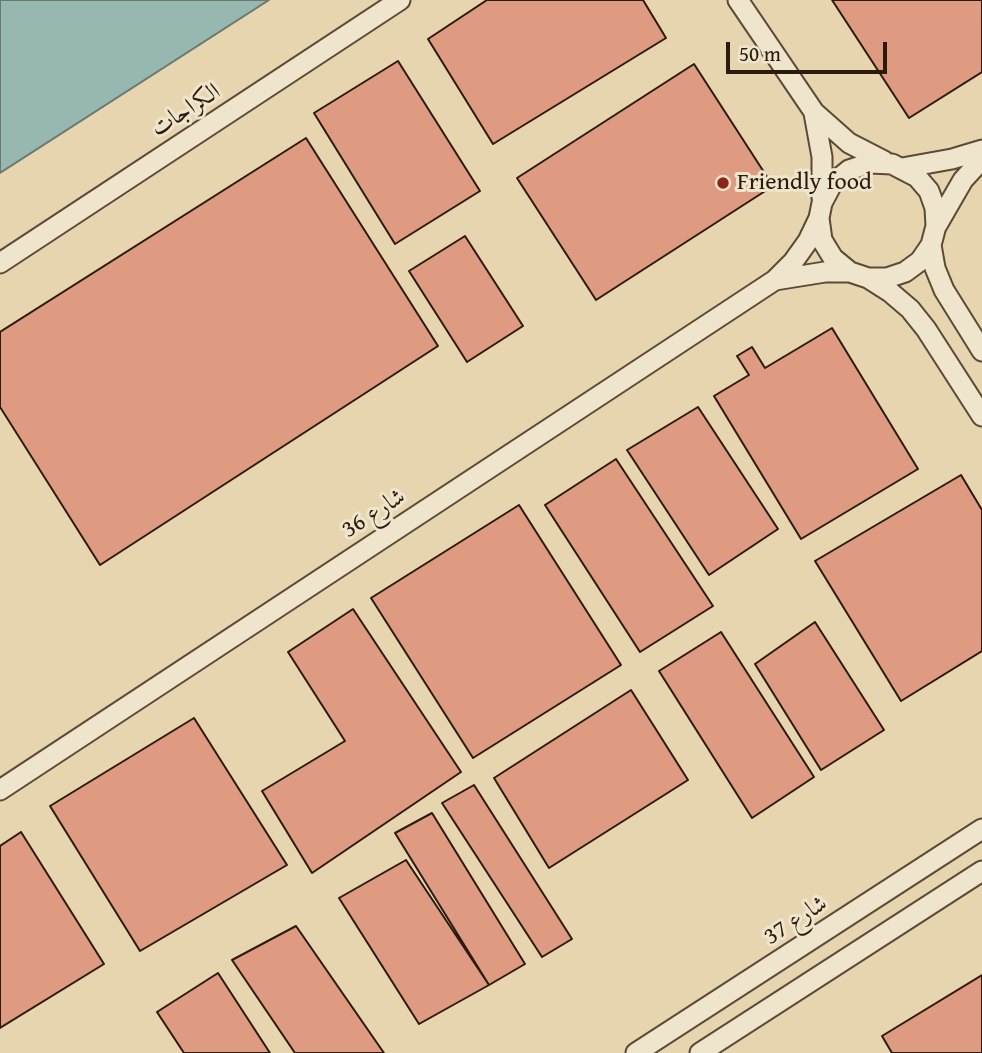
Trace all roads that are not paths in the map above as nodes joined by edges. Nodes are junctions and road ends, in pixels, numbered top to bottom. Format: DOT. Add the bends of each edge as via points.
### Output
graph roads {
  1 [pos="400,0"];
  2 [pos="738,0"];
  3 [pos="814,112"];
  4 [pos="982,150"];
  5 [pos="982,159"];
  6 [pos="897,166"];
  7 [pos="820,211"];
  8 [pos="936,226"];
  9 [pos="931,245"];
  10 [pos="0,264"];
  11 [pos="859,275"];
  12 [pos="775,280"];
  13 [pos="982,351"];
  14 [pos="982,416"];
  15 [pos="0,790"];
  16 [pos="982,830"];
  17 [pos="982,871"];
  18 [pos="636,1053"];
  19 [pos="700,1053"];
  1 -- 10 [label="street, الكراجات"];
  2 -- 3 [label="street"];
  3 -- 6 [label="street" via="849,143"];
  3 -- 7 [label="street" via="822,157"];
  4 -- 6 [label="street"];
  5 -- 8 [label="street" via="963,180"];
  6 -- 7 [label="street" via="870,163 849,170 832,184"];
  6 -- 8 [label="street" via="917,177 929,191"];
  7 -- 11 [label="street" via="822,240 833,258"];
  7 -- 12 [label="street, شارع 36" via="808,241"];
  8 -- 9 [label="street"];
  9 -- 11 [label="street" via="905,272 887,278"];
  9 -- 13 [label="street" via="944,290"];
  11 -- 12 [label="street, شارع 36" via="825,272"];
  11 -- 14 [label="street" via="910,309"];
  12 -- 15 [label="street, شارع 36"];
  16 -- 18 [label="street, شارع 37"];
  17 -- 19 [label="street"];
}
